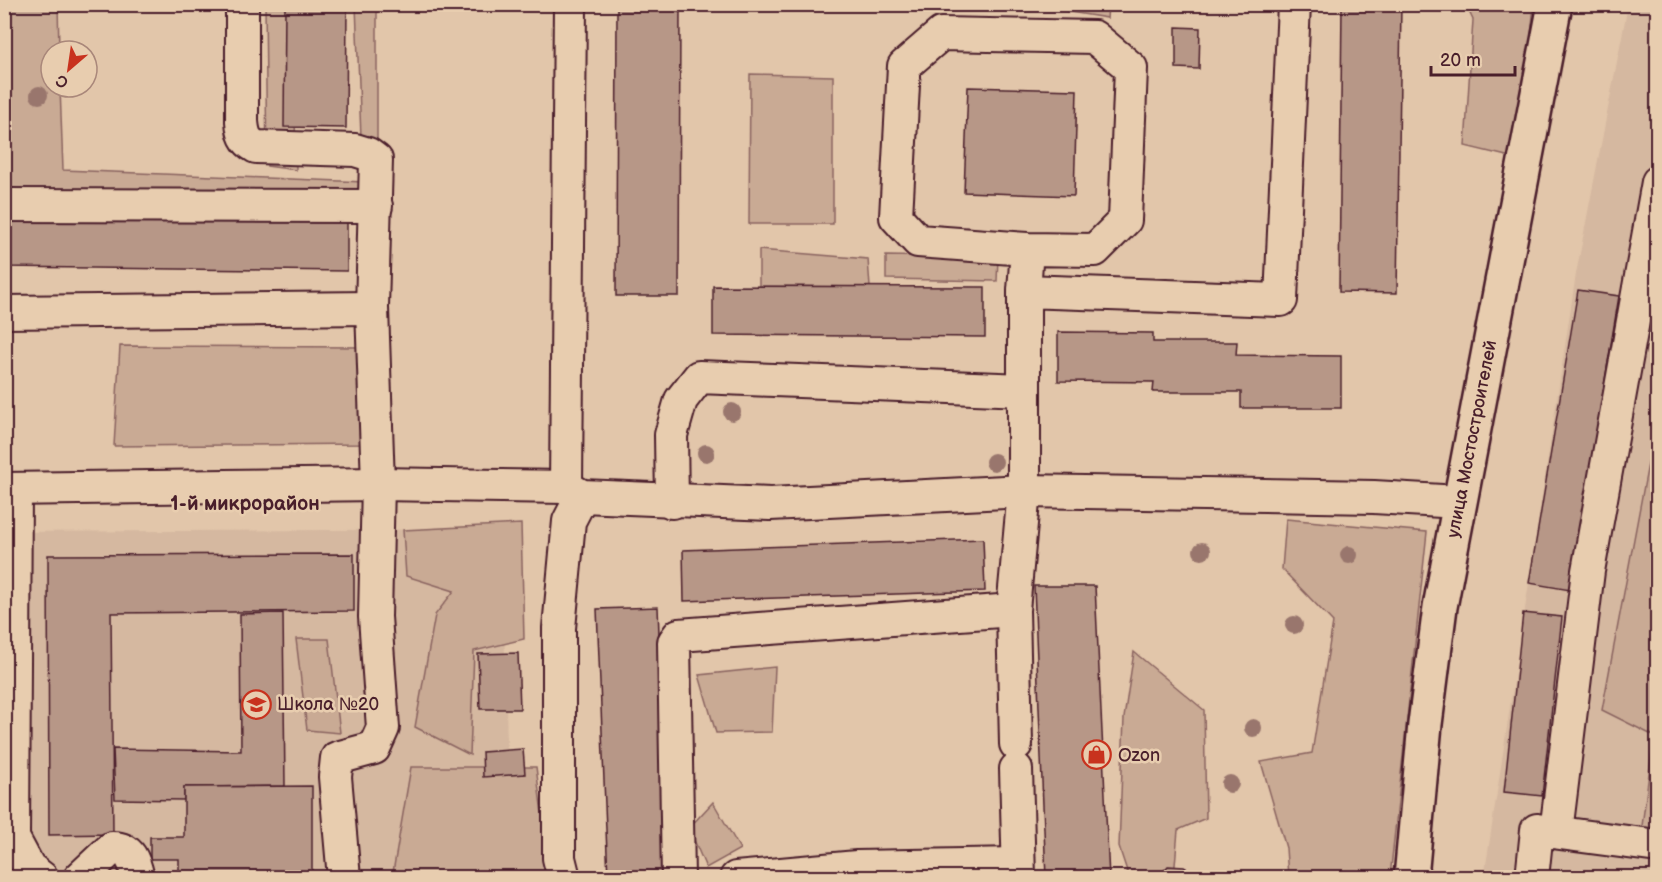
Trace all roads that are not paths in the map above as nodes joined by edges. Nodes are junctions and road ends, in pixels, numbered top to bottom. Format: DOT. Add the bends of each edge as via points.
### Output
graph roads {
  1 [pos="242,4"];
  2 [pos="570,4"];
  3 [pos="1294,4"];
  4 [pos="1555,4"];
  5 [pos="1658,182"];
  6 [pos="4,205"];
  7 [pos="376,206"];
  8 [pos="1026,249"];
  9 [pos="1024,291"];
  10 [pos="372,308"];
  11 [pos="4,312"];
  12 [pos="1024,390"];
  13 [pos="378,484"];
  14 [pos="10,489"];
  15 [pos="1024,491"];
  16 [pos="574,492"];
  17 [pos="672,502"];
  18 [pos="1459,502"];
  19 [pos="1013,610"];
  20 [pos="1556,832"];
  21 [pos="1658,846"];
  22 [pos="1018,871"];
  23 [pos="42,878"];
  24 [pos="80,878"];
  25 [pos="138,878"];
  26 [pos="344,878"];
  27 [pos="564,878"];
  28 [pos="678,878"];
  29 [pos="736,878"];
  30 [pos="1411,878"];
  31 [pos="1532,878"];
  1 -- 7 [label="lane" via="242,122 248,142 256,147 355,150 368,154 376,160"];
  2 -- 16 [label="lane"];
  3 -- 9 [label="lane" via="1281,300"];
  4 -- 18 [label="main road, улица Мостостроителей"];
  5 -- 20 [label="lane" via="1588,571"];
  6 -- 7 [label="lane"];
  7 -- 10 [label="lane"];
  8 -- 8 [label="lane" via="918,242 896,217 904,66 941,34 1094,37 1131,68 1125,220 1095,250"];
  8 -- 9 [label="lane"];
  9 -- 12 [label="lane"];
  10 -- 11 [label="lane"];
  10 -- 13 [label="lane"];
  12 -- 15 [label="lane"];
  12 -- 17 [label="lane" via="699,377 681,400 671,435"];
  13 -- 14 [label="lane"];
  13 -- 16 [label="lane"];
  13 -- 26 [label="lane" via="375,617 383,728 374,748 337,759 335,777"];
  14 -- 23 [label="lane" via="14,838 29,868"];
  15 -- 17 [label="lane" via="770,504"];
  15 -- 18 [label="lane"];
  15 -- 19 [label="lane"];
  16 -- 17 [label="lane"];
  16 -- 27 [label="lane" via="560,628 559,858"];
  18 -- 30 [label="main road, улица Мостостроителей" via="1425,724"];
  19 -- 22 [label="lane"];
  19 -- 28 [label="lane" via="680,635 674,642"];
  20 -- 21 [label="lane"];
  20 -- 31 [label="lane" via="1537,830"];
  22 -- 29 [label="lane" via="857,867"];
  24 -- 25 [label="lane" via="112,848 122,848 134,860"];
}
